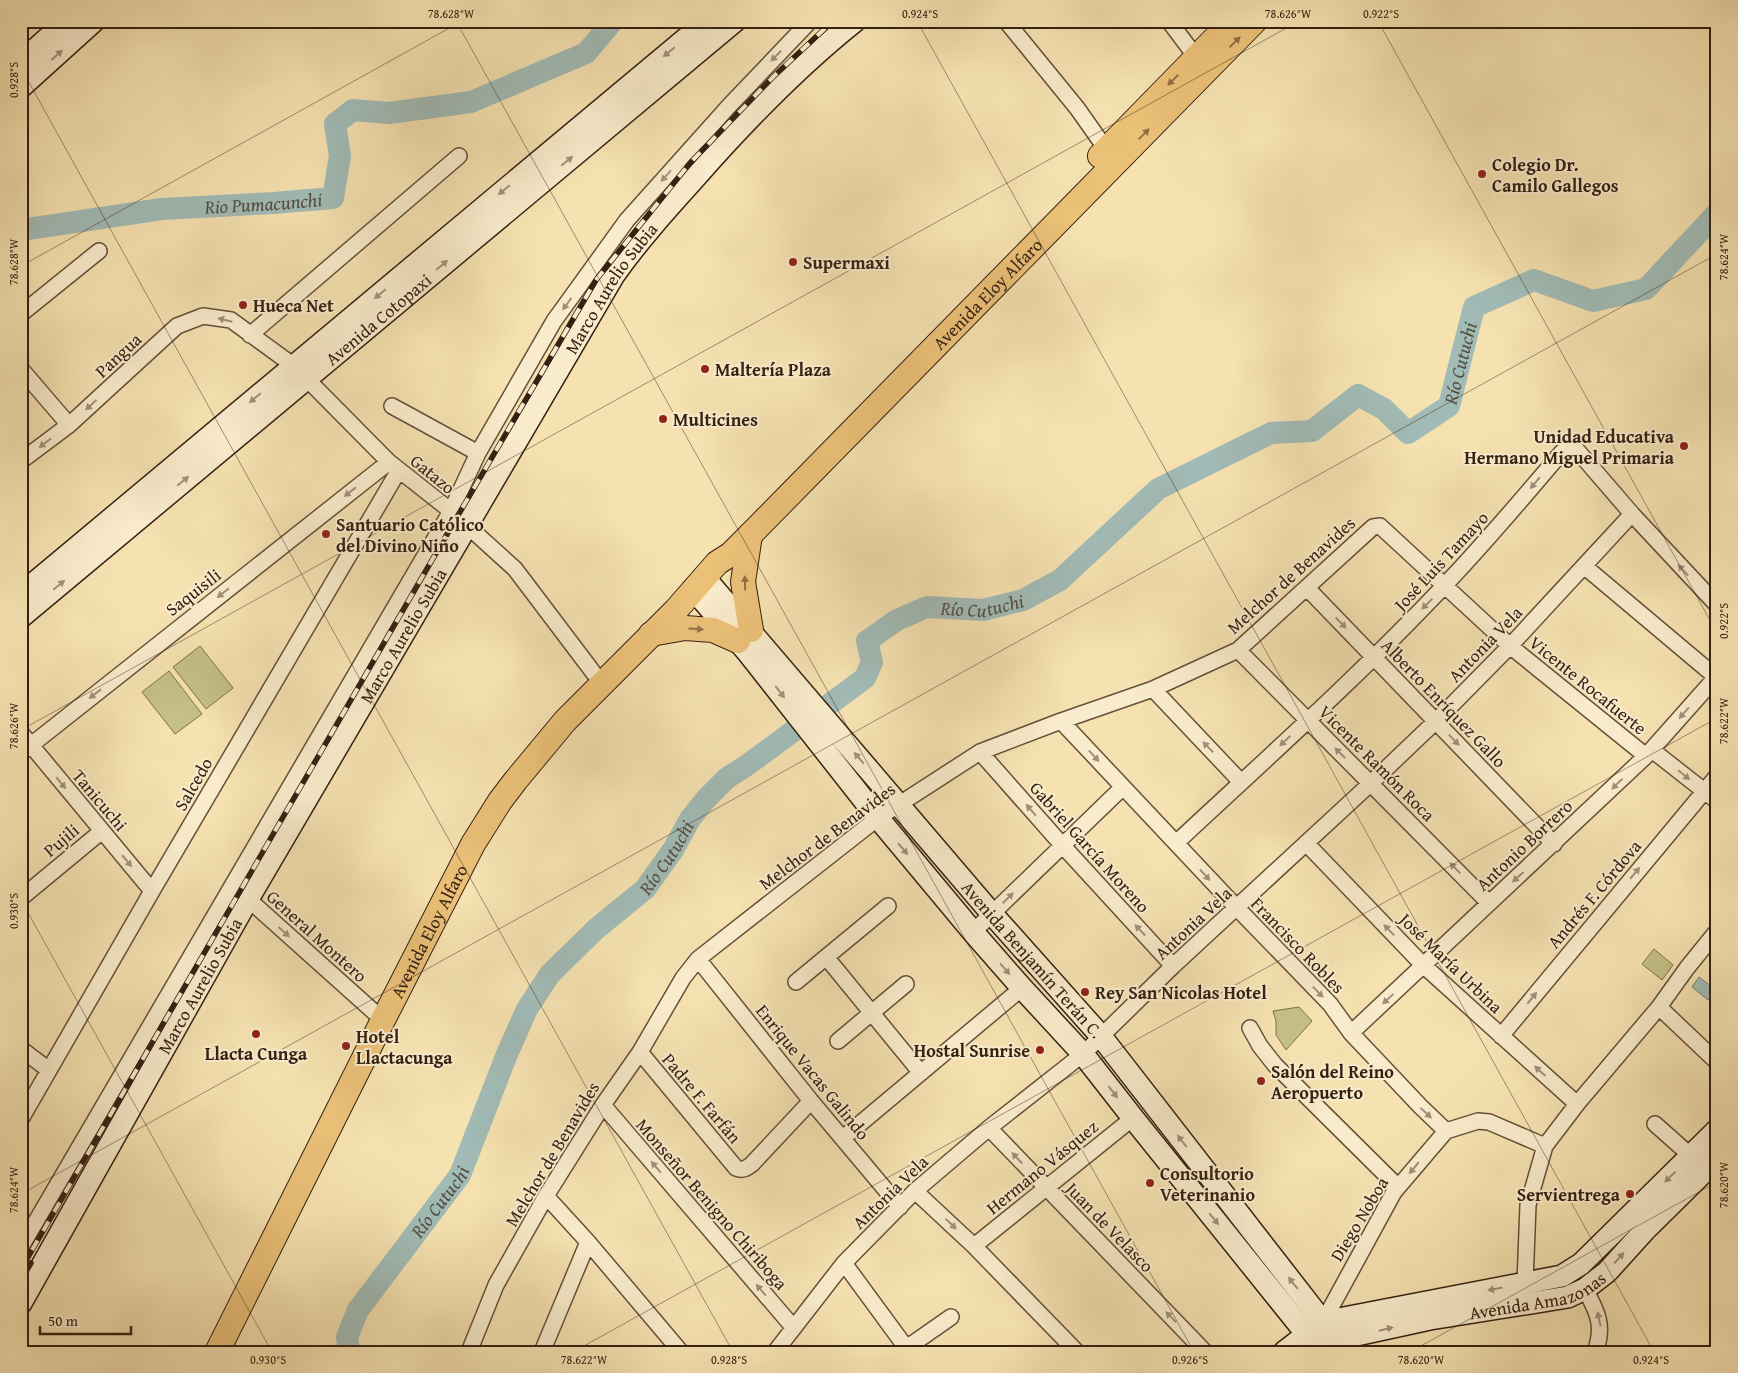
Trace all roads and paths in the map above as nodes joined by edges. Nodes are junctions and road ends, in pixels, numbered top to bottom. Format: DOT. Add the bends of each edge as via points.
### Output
graph roads {
  1 [pos="67,21"];
  2 [pos="94,21"];
  3 [pos="707,21"];
  4 [pos="734,21"];
  5 [pos="810,21"];
  6 [pos="855,21"];
  7 [pos="1006,21"];
  8 [pos="1169,21"];
  9 [pos="1232,21"];
  10 [pos="1255,21"];
  11 [pos="1196,57"];
  12 [pos="24,69"];
  13 [pos="1106,149"];
  14 [pos="459,156"];
  15 [pos="533,177"];
  16 [pos="99,251"];
  17 [pos="21,314"];
  18 [pos="250,335"];
  19 [pos="21,369"];
  20 [pos="300,372"];
  21 [pos="392,406"];
  22 [pos="69,425"];
  23 [pos="478,453"];
  24 [pos="21,461"];
  25 [pos="394,466"];
  26 [pos="451,511"];
  27 [pos="1632,514"];
  28 [pos="121,522"];
  29 [pos="467,525"];
  30 [pos="1373,527"];
  31 [pos="750,535"];
  32 [pos="1584,566"];
  33 [pos="705,576"];
  34 [pos="1444,586"];
  35 [pos="1307,588"];
  36 [pos="21,594"];
  37 [pos="1717,605"];
  38 [pos="21,617"];
  39 [pos="651,634"];
  40 [pos="751,643"];
  41 [pos="1510,646"];
  42 [pos="1238,650"];
  43 [pos="1374,657"];
  44 [pos="1716,677"];
  45 [pos="602,684"];
  46 [pos="1153,689"];
  47 [pos="1307,720"];
  48 [pos="1061,721"];
  49 [pos="1436,721"];
  50 [pos="21,733"];
  51 [pos="26,749"];
  52 [pos="980,752"];
  53 [pos="1649,753"];
  54 [pos="1717,776"];
  55 [pos="1242,782"];
  56 [pos="1370,784"];
  57 [pos="1123,787"];
  58 [pos="1704,791"];
  59 [pos="895,800"];
  60 [pos="1717,801"];
  61 [pos="875,815"];
  62 [pos="102,831"];
  63 [pos="1176,843"];
  64 [pos="1306,843"];
  65 [pos="1554,844"];
  66 [pos="1063,846"];
  67 [pos="152,891"];
  68 [pos="21,898"];
  69 [pos="248,899"];
  70 [pos="1489,903"];
  71 [pos="888,906"];
  72 [pos="1236,908"];
  73 [pos="992,914"];
  74 [pos="1717,931"];
  75 [pos="973,932"];
  76 [pos="826,957"];
  77 [pos="698,959"];
  78 [pos="1423,965"];
  79 [pos="1173,966"];
  80 [pos="796,982"];
  81 [pos="906,984"];
  82 [pos="1022,988"];
  83 [pos="1659,1007"];
  84 [pos="873,1013"];
  85 [pos="382,1020"];
  86 [pos="1250,1028"];
  87 [pos="1350,1033"];
  88 [pos="1100,1036"];
  89 [pos="1501,1036"];
  90 [pos="838,1041"];
  91 [pos="21,1049"];
  92 [pos="640,1052"];
  93 [pos="1083,1054"];
  94 [pos="1717,1062"];
  95 [pos="49,1070"];
  96 [pos="921,1073"];
  97 [pos="811,1101"];
  98 [pos="603,1104"];
  99 [pos="1576,1104"];
  100 [pos="1133,1118"];
  101 [pos="21,1119"];
  102 [pos="1655,1124"];
  103 [pos="989,1128"];
  104 [pos="1717,1130"];
  105 [pos="1446,1131"];
  106 [pos="843,1138"];
  107 [pos="1546,1146"];
  108 [pos="1691,1156"];
  109 [pos="1717,1159"];
  110 [pos="1045,1187"];
  111 [pos="1398,1187"];
  112 [pos="915,1191"];
  113 [pos="546,1196"];
  114 [pos="900,1207"];
  115 [pos="588,1242"];
  116 [pos="974,1246"];
  117 [pos="21,1247"];
  118 [pos="844,1263"];
  119 [pos="1525,1283"];
  120 [pos="1585,1289"];
  121 [pos="21,1303"];
  122 [pos="951,1317"];
  123 [pos="1323,1322"];
  124 [pos="793,1328"];
  125 [pos="1344,1346"];
  126 [pos="1315,1347"];
  127 [pos="217,1352"];
  128 [pos="469,1352"];
  129 [pos="542,1352"];
  130 [pos="680,1352"];
  131 [pos="775,1352"];
  132 [pos="1077,1352"];
  133 [pos="1205,1352"];
  134 [pos="1284,1352"];
  135 [pos="1595,1352"];
  1 -- 12 [label="main road"];
  12 -- 2 [label="main road, one-way"];
  3 -- 15 [label="main road, Avenida Cotopaxi, one-way"];
  15 -- 4 [label="main road, Avenida Cotopaxi, one-way"];
  5 -- 23 [label="street, Marco Aurelio Subia, one-way" via="627,220 554,321"];
  6 -- 29 [label="main road, Marco Aurelio Subia" via="788,79 737,130 634,247 614,275"];
  7 -- 13 [label="street"];
  8 -- 11 [label="street"];
  9 -- 11 [label="main road, Avenida Eloy Alfaro"];
  31 -- 10 [label="main road, Avenida Eloy Alfaro, one-way"];
  11 -- 13 [label="main road, Avenida Eloy Alfaro, one-way"];
  13 -- 33 [label="main road, Avenida Eloy Alfaro" via="820,451 720,548"];
  14 -- 18 [label="street"];
  15 -- 20 [label="main road, Avenida Cotopaxi"];
  16 -- 17 [label="street"];
  18 -- 20 [label="street, Pangua"];
  18 -- 22 [label="street, Pangua, one-way" via="231,320 203,316 177,326"];
  19 -- 22 [label="street"];
  20 -- 25 [label="street, Gatazo"];
  20 -- 28 [label="main road, Avenida Cotopaxi"];
  21 -- 23 [label="street"];
  22 -- 24 [label="street, Pangua, one-way"];
  23 -- 26 [label="street, Marco Aurelio Subia"];
  25 -- 26 [label="street, Gatazo"];
  25 -- 51 [label="street, Saquisili, one-way"];
  25 -- 67 [label="street, Salcedo"];
  26 -- 29 [label="street, Gatazo"];
  26 -- 117 [label="street, Marco Aurelio Subia"];
  27 -- 32 [label="street, Antonia Vela"];
  27 -- 34 [label="street, José Luis Tamayo, one-way" via="1576,449 1569,448 1562,452"];
  37 -- 27 [label="street, José Luis Tamayo, one-way"];
  28 -- 36 [label="main road, Avenida Cotopaxi"];
  38 -- 28 [label="main road, Avenida Cotopaxi, one-way"];
  29 -- 45 [label="street, Gatazo" via="515,569"];
  29 -- 69 [label="main road, Marco Aurelio Subia"];
  30 -- 34 [label="street, Vicente Rocafuerte" via="1380,526"];
  30 -- 35 [label="street, Melchor de Benavides"];
  31 -- 33 [label="main road, Avenida Eloy Alfaro"];
  40 -- 31 [label="main road, one-way" via="743,582"];
  32 -- 41 [label="street, Antonia Vela"];
  32 -- 44 [label="street"];
  33 -- 39 [label="main road, Avenida Eloy Alfaro"];
  33 -- 40 [label="main road, Avenida Benjamín Terán C."];
  34 -- 41 [label="street, Vicente Rocafuerte"];
  34 -- 43 [label="street, José Luis Tamayo, one-way"];
  35 -- 42 [label="street, Melchor de Benavides"];
  35 -- 43 [label="street, Alberto Enríquez Gallo, one-way"];
  39 -- 40 [label="main road, one-way" via="685,628 713,630"];
  39 -- 45 [label="main road, Avenida Eloy Alfaro"];
  59 -- 40 [label="main road, Avenida Benjamín Terán C., one-way"];
  40 -- 61 [label="main road, Avenida Benjamín Terán C., one-way"];
  41 -- 49 [label="street, Antonia Vela"];
  41 -- 53 [label="street, Vicente Rocafuerte"];
  42 -- 46 [label="street, Melchor de Benavides"];
  42 -- 47 [label="street, Vicente Ramón Roca"];
  43 -- 47 [label="street, José Luis Tamayo"];
  43 -- 49 [label="street, Alberto Enríquez Gallo"];
  44 -- 53 [label="street, Antonio Borrero, one-way"];
  45 -- 85 [label="main road, Avenida Eloy Alfaro" via="565,721 500,801 473,844"];
  46 -- 48 [label="street, Melchor de Benavides"];
  55 -- 46 [label="street, one-way"];
  47 -- 55 [label="street, José Luis Tamayo, one-way"];
  56 -- 47 [label="street, Vicente Ramón Roca, one-way"];
  48 -- 52 [label="street, Melchor de Benavides"];
  48 -- 57 [label="street, Francisco Robles, one-way"];
  49 -- 56 [label="street, Antonia Vela"];
  49 -- 65 [label="street, Alberto Enríquez Gallo, one-way"];
  50 -- 51 [label="street, Tanicuchi"];
  51 -- 62 [label="street, Tanicuchi, one-way"];
  52 -- 59 [label="street, Melchor de Benavides"];
  66 -- 52 [label="street, Gabriel García Moreno, one-way"];
  53 -- 58 [label="street, Vicente Rocafuerte, one-way"];
  53 -- 65 [label="street, Antonio Borrero, one-way"];
  54 -- 58 [label="street, Andrés F. Córdova"];
  55 -- 63 [label="street, José Luis Tamayo"];
  56 -- 64 [label="street, Antonia Vela"];
  70 -- 56 [label="street, Vicente Ramón Roca, one-way"];
  57 -- 63 [label="street, Francisco Robles"];
  57 -- 66 [label="street"];
  58 -- 60 [label="street, Vicente Rocafuerte"];
  89 -- 58 [label="street, Andrés F. Córdova, one-way"];
  59 -- 61 [label="street, Melchor de Benavides"];
  59 -- 73 [label="main road, Avenida Benjamín Terán C."];
  61 -- 75 [label="main road, Avenida Benjamín Terán C., one-way"];
  61 -- 77 [label="street, Melchor de Benavides"];
  62 -- 67 [label="street, Tanicuchi, one-way"];
  62 -- 68 [label="street, Pujili"];
  63 -- 72 [label="street, Francisco Robles, one-way"];
  64 -- 72 [label="street, Antonia Vela"];
  78 -- 64 [label="street, José María Urbina, one-way"];
  65 -- 70 [label="street, Antonio Borrero, one-way"];
  73 -- 66 [label="street, one-way"];
  79 -- 66 [label="street, Gabriel García Moreno, one-way"];
  67 -- 95 [label="street, Salcedo"];
  69 -- 85 [label="street, General Montero, one-way"];
  69 -- 121 [label="main road, Marco Aurelio Subia"];
  70 -- 78 [label="street, Antonio Borrero"];
  71 -- 76 [label="street"];
  72 -- 79 [label="street, Antonia Vela"];
  72 -- 87 [label="street, Francisco Robles, one-way" via="1330,1004"];
  73 -- 75 [label="street"];
  73 -- 88 [label="main road, Avenida Benjamín Terán C."];
  74 -- 83 [label="street"];
  75 -- 82 [label="main road, Avenida Benjamín Terán C., one-way"];
  76 -- 80 [label="street"];
  76 -- 84 [label="street"];
  77 -- 92 [label="street, Melchor de Benavides" via="683,978"];
  77 -- 97 [label="street, Enrique Vacas Galindo"];
  78 -- 87 [label="street, Antonio Borrero, one-way"];
  78 -- 89 [label="street, José María Urbina"];
  79 -- 88 [label="street, Antonia Vela"];
  81 -- 84 [label="street"];
  82 -- 93 [label="main road, Avenida Benjamín Terán C."];
  82 -- 96 [label="street"];
  83 -- 94 [label="street"];
  83 -- 99 [label="street"];
  84 -- 90 [label="street"];
  84 -- 96 [label="street"];
  85 -- 127 [label="main road, Avenida Eloy Alfaro"];
  86 -- 111 [label="street" via="1275,1065"];
  87 -- 105 [label="street, Francisco Robles, one-way"];
  88 -- 93 [label="street, Antonia Vela"];
  123 -- 88 [label="main road, Avenida Benjamín Terán C., one-way"];
  99 -- 89 [label="street, José María Urbina, one-way"];
  91 -- 95 [label="street"];
  92 -- 97 [label="street, Padre F. Farfán" via="736,1168 744,1169 752,1164"];
  92 -- 98 [label="street, Melchor de Benavides"];
  93 -- 100 [label="main road, Avenida Benjamín Terán C., one-way"];
  93 -- 103 [label="street, Antonia Vela"];
  95 -- 101 [label="street, Salcedo"];
  96 -- 106 [label="street"];
  97 -- 106 [label="street, Enrique Vacas Galindo"];
  98 -- 113 [label="street, Melchor de Benavides"];
  124 -- 98 [label="street, Monseñor Benigno Chiriboga, one-way"];
  99 -- 107 [label="street"];
  100 -- 110 [label="street, Hermano Vásquez"];
  100 -- 126 [label="main road, Avenida Benjamín Terán C., one-way"];
  102 -- 108 [label="street"];
  110 -- 103 [label="street, Juan de Velasco, one-way"];
  103 -- 112 [label="street, Antonia Vela"];
  104 -- 108 [label="main road, Avenida Amazonas"];
  105 -- 107 [label="street" via="1478,1120"];
  105 -- 111 [label="street, Diego Noboa, one-way"];
  106 -- 114 [label="street, Enrique Vacas Galindo"];
  107 -- 119 [label="street" via="1528,1205"];
  108 -- 119 [label="main road, Avenida Amazonas, one-way" via="1581,1264 1562,1276"];
  120 -- 109 [label="main road, Avenida Amazonas, one-way" via="1607,1272"];
  110 -- 116 [label="street, Hermano Vásquez"];
  133 -- 110 [label="street, Juan de Velasco, one-way"];
  111 -- 123 [label="street, Diego Noboa"];
  112 -- 114 [label="street, Antonia Vela"];
  112 -- 116 [label="street, one-way"];
  113 -- 115 [label="street"];
  113 -- 128 [label="street, Melchor de Benavides" via="496,1285"];
  114 -- 118 [label="street, Antonia Vela"];
  115 -- 129 [label="street"];
  115 -- 130 [label="street"];
  116 -- 132 [label="street"];
  118 -- 122 [label="street" via="908,1347"];
  118 -- 124 [label="street, Antonia Vela"];
  119 -- 123 [label="main road, Avenida Amazonas, one-way"];
  125 -- 120 [label="main road, Avenida Amazonas, one-way" via="1430,1319 1568,1297"];
  135 -- 120 [label="street, one-way" via="1600,1328 1598,1313"];
  123 -- 125 [label="main road, Avenida Benjamín Terán C."];
  123 -- 126 [label="main road"];
  124 -- 131 [label="street, Antonia Vela"];
  125 -- 126 [label="main road, Avenida Amazonas"];
  126 -- 134 [label="main road, Avenida Amazonas"];
}
